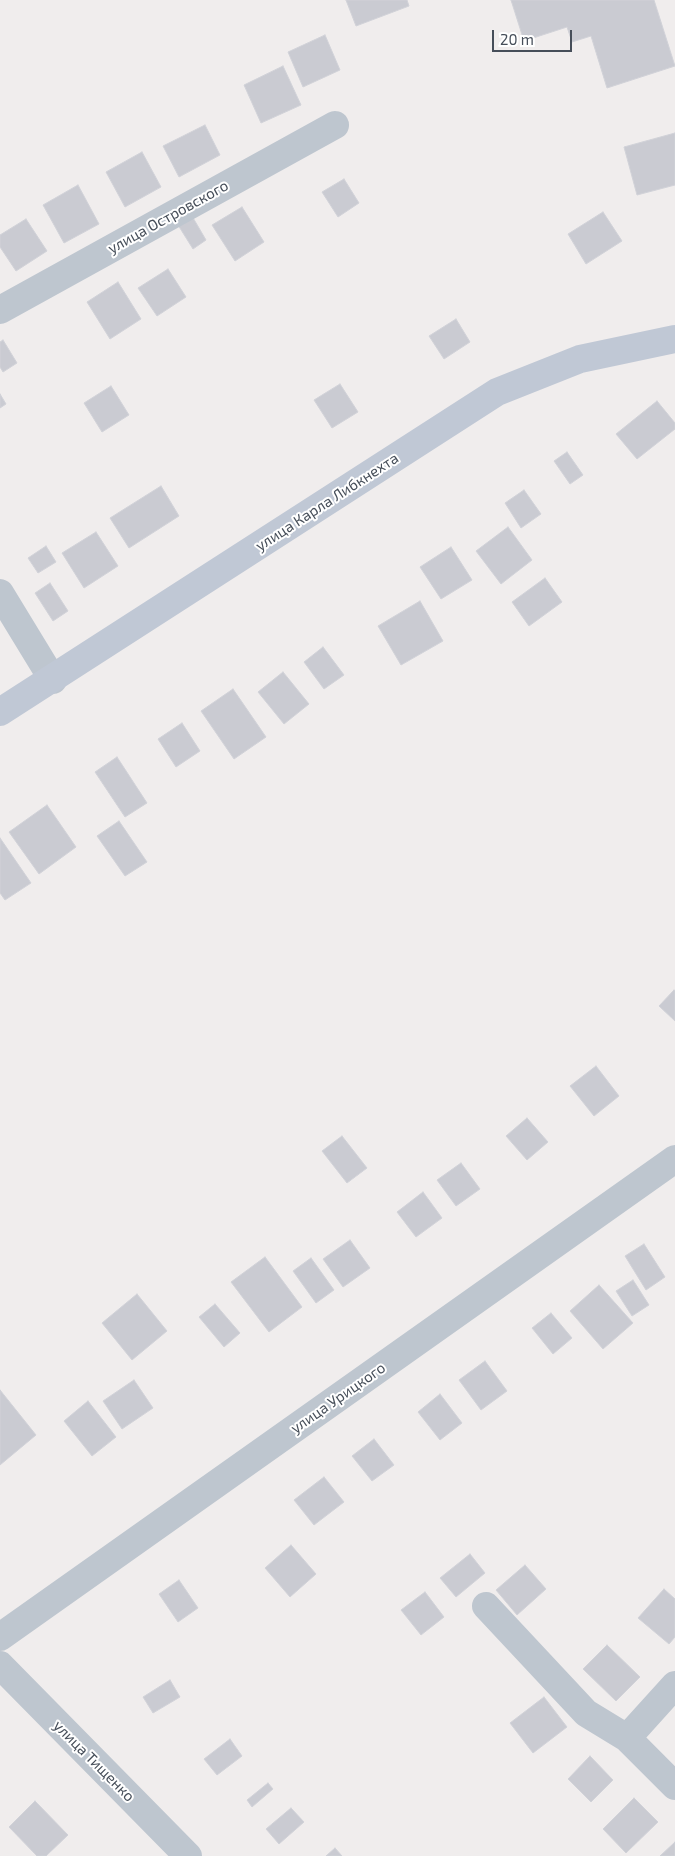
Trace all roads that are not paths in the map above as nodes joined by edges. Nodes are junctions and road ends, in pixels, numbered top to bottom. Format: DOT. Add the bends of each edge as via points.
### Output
graph roads {
  1 [pos="336,125"];
  2 [pos="0,310"];
  3 [pos="675,339"];
  4 [pos="0,593"];
  5 [pos="52,680"];
  6 [pos="0,712"];
  7 [pos="675,1158"];
  8 [pos="486,1606"];
  9 [pos="0,1637"];
  10 [pos="0,1665"];
  11 [pos="675,1685"];
  12 [pos="627,1738"];
  13 [pos="675,1786"];
  14 [pos="188,1856"];
  1 -- 2 [label="street, улица Островского"];
  3 -- 5 [label="main road, улица Карла Либкнехта" via="580,359 498,392"];
  4 -- 5 [label="street"];
  5 -- 6 [label="main road, улица Карла Либкнехта"];
  7 -- 9 [label="street, улица Урицкого"];
  8 -- 12 [label="street" via="586,1713"];
  10 -- 14 [label="street, улица Тищенко"];
  11 -- 12 [label="street"];
  12 -- 13 [label="street"];
}
